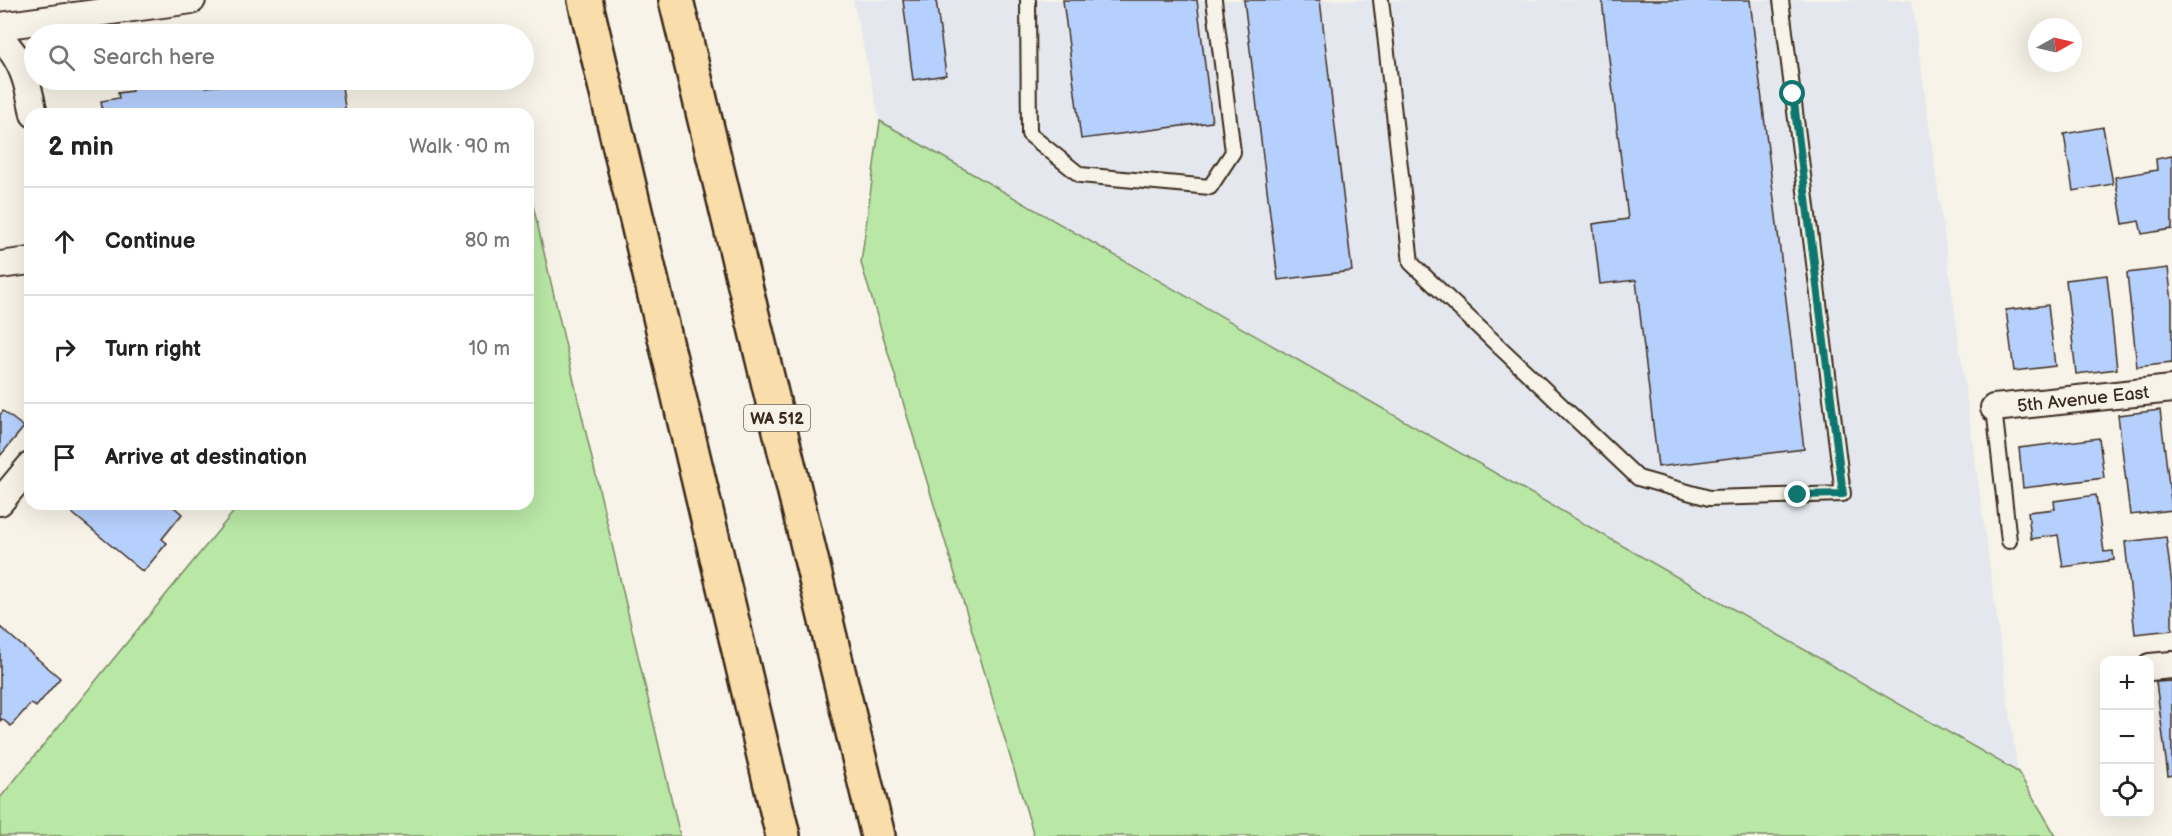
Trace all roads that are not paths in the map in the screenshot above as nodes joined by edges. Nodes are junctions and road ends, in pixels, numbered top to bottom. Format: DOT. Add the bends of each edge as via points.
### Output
graph roads {
  1 [pos="192,0"];
  2 [pos="585,0"];
  3 [pos="676,0"];
  4 [pos="1028,0"];
  5 [pos="1214,0"];
  6 [pos="1381,0"];
  7 [pos="1781,0"];
  8 [pos="0,26"];
  9 [pos="0,38"];
  10 [pos="24,72"];
  11 [pos="29,90"];
  12 [pos="33,108"];
  13 [pos="24,262"];
  14 [pos="0,265"];
  15 [pos="2172,389"];
  16 [pos="1994,408"];
  17 [pos="24,473"];
  18 [pos="0,502"];
  19 [pos="2009,541"];
  20 [pos="2172,665"];
  21 [pos="2154,667"];
  22 [pos="783,836"];
  23 [pos="878,836"];
  1 -- 8 [label="street"];
  2 -- 22 [label="highway"];
  3 -- 23 [label="highway, WA 512"];
  4 -- 5 [label="lane" via="1029,134 1080,176 1210,187 1233,153"];
  6 -- 7 [label="lane" via="1411,264 1638,478 1709,498 1843,494"];
  9 -- 10 [label="street"];
  11 -- 12 [label="street"];
  13 -- 14 [label="street"];
  15 -- 16 [label="street, 5th Avenue East"];
  16 -- 19 [label="lane"];
  17 -- 18 [label="street"];
  20 -- 21 [label="street"];
}
